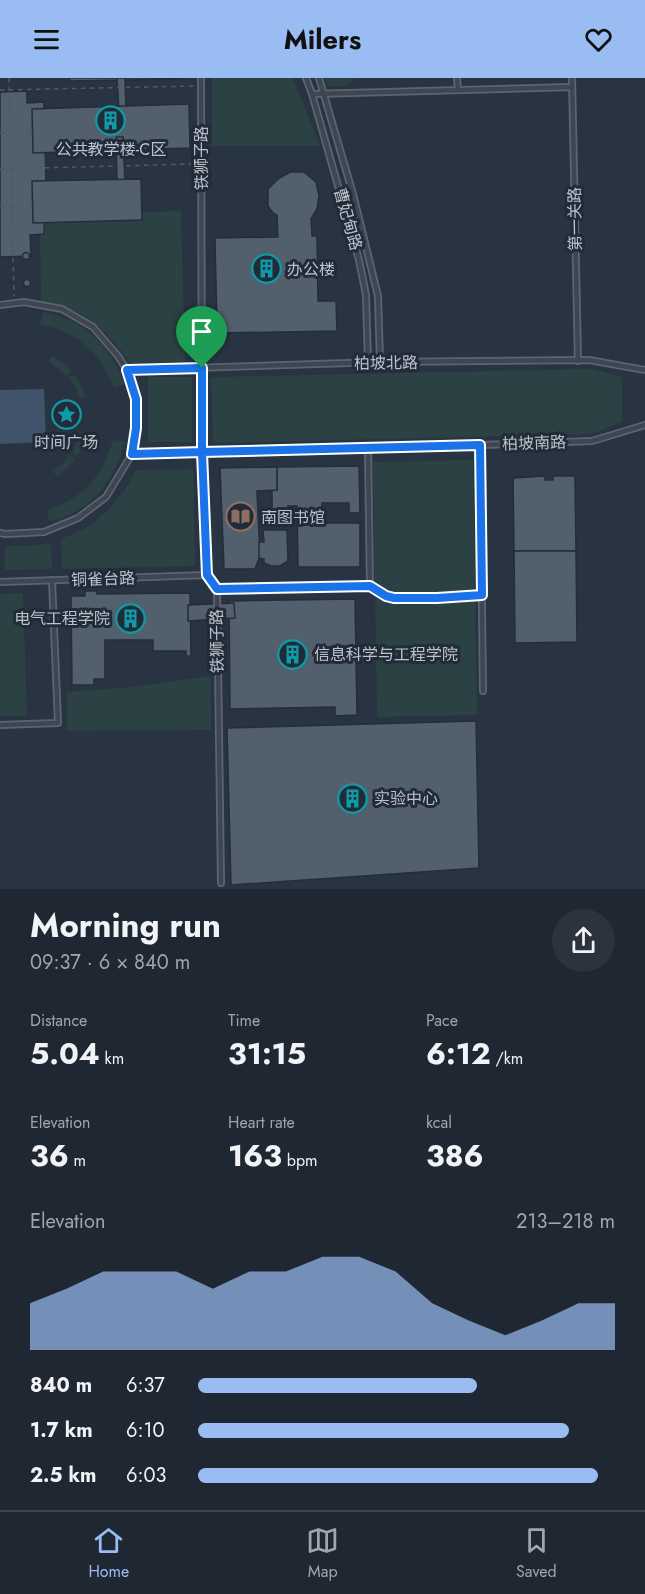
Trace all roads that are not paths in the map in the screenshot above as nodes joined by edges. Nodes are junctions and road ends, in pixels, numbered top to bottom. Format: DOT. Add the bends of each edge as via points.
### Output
graph roads {
  1 [pos="201,78"];
  2 [pos="306,78"];
  3 [pos="319,78"];
  4 [pos="457,78"];
  5 [pos="572,78"];
  6 [pos="572,87"];
  7 [pos="458,90"];
  8 [pos="312,94"];
  9 [pos="325,94"];
  10 [pos="0,305"];
  11 [pos="578,361"];
  12 [pos="380,362"];
  13 [pos="368,363"];
  14 [pos="202,368"];
  15 [pos="127,370"];
  16 [pos="645,370"];
  17 [pos="645,425"];
  18 [pos="480,445"];
  19 [pos="368,449"];
  20 [pos="202,452"];
  21 [pos="132,454"];
  22 [pos="0,533"];
  23 [pos="207,575"];
  24 [pos="52,580"];
  25 [pos="0,582"];
  26 [pos="217,589"];
  27 [pos="483,691"];
  28 [pos="0,724"];
  29 [pos="221,883"];
  1 -- 14 [label="lane, 铁狮子路"];
  2 -- 8 [label="lane, 曹妃甸路"];
  3 -- 9 [label="lane, 曹妃甸路"];
  4 -- 7 [label="lane"];
  5 -- 6 [label="lane, 第一关路"];
  6 -- 7 [label="lane"];
  6 -- 11 [label="lane, 第一关路"];
  7 -- 9 [label="lane"];
  8 -- 9 [label="lane"];
  8 -- 13 [label="lane, 曹妃甸路" via="359,260 366,296"];
  9 -- 12 [label="lane, 曹妃甸路" via="378,296"];
  10 -- 15 [label="lane" via="24,302 62,309 93,327"];
  11 -- 12 [label="lane, 柏坡北路"];
  11 -- 16 [label="lane, 柏坡北路"];
  12 -- 13 [label="lane, 柏坡北路"];
  13 -- 14 [label="lane, 柏坡北路"];
  14 -- 15 [label="lane, 柏坡北路"];
  14 -- 20 [label="lane, 铁狮子路"];
  15 -- 21 [label="lane" via="136,399"];
  17 -- 18 [label="lane, 柏坡南路" via="592,441"];
  18 -- 19 [label="lane, 柏坡南路"];
  18 -- 27 [label="lane"];
  19 -- 20 [label="lane, 柏坡南路"];
  19 -- 26 [label="lane" via="370,586"];
  20 -- 21 [label="lane, 柏坡南路"];
  20 -- 23 [label="lane, 铁狮子路"];
  21 -- 22 [label="lane" via="106,497 78,518 44,532"];
  23 -- 24 [label="lane, 铜雀台路"];
  23 -- 26 [label="lane, 铁狮子路"];
  24 -- 25 [label="lane, 铜雀台路"];
  24 -- 28 [label="lane" via="58,723"];
  26 -- 29 [label="lane, 铁狮子路"];
}
